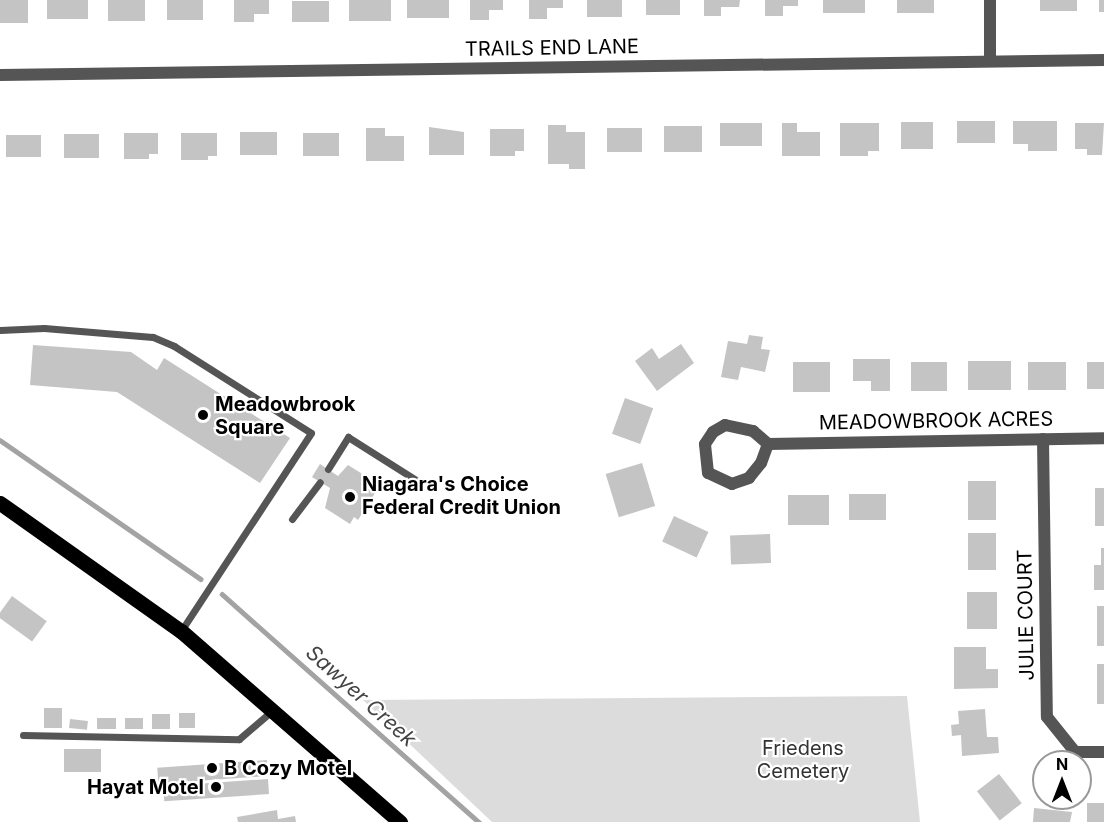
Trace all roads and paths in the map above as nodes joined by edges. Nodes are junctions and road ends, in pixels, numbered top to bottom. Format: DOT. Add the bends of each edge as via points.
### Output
graph roads {
  1 [pos="990,0"];
  2 [pos="1104,60"];
  3 [pos="990,61"];
  4 [pos="0,75"];
  5 [pos="0,330"];
  6 [pos="1043,438"];
  7 [pos="1104,438"];
  8 [pos="768,444"];
  9 [pos="328,470"];
  10 [pos="416,480"];
  11 [pos="320,482"];
  12 [pos="0,503"];
  13 [pos="292,519"];
  14 [pos="181,631"];
  15 [pos="273,710"];
  16 [pos="22,735"];
  17 [pos="1104,752"];
  18 [pos="400,822"];
  1 -- 3 [label="street"];
  2 -- 3 [label="street, TRAILS END LANE"];
  3 -- 4 [label="street, TRAILS END LANE"];
  5 -- 14 [label="lane" via="44,328 153,338 174,346 311,433"];
  6 -- 7 [label="street, MEADOWBROOK ACRES"];
  6 -- 8 [label="street, MEADOWBROOK ACRES"];
  6 -- 17 [label="street, JULIE COURT" via="1047,717 1075,752"];
  8 -- 8 [label="street" via="753,431 725,425 713,432 705,444 708,473 732,484 749,478 761,463"];
  9 -- 10 [label="lane" via="348,437"];
  11 -- 13 [label="lane"];
  12 -- 14 [label="main road"];
  14 -- 15 [label="main road"];
  15 -- 16 [label="lane" via="239,739"];
  15 -- 18 [label="main road"];
}
